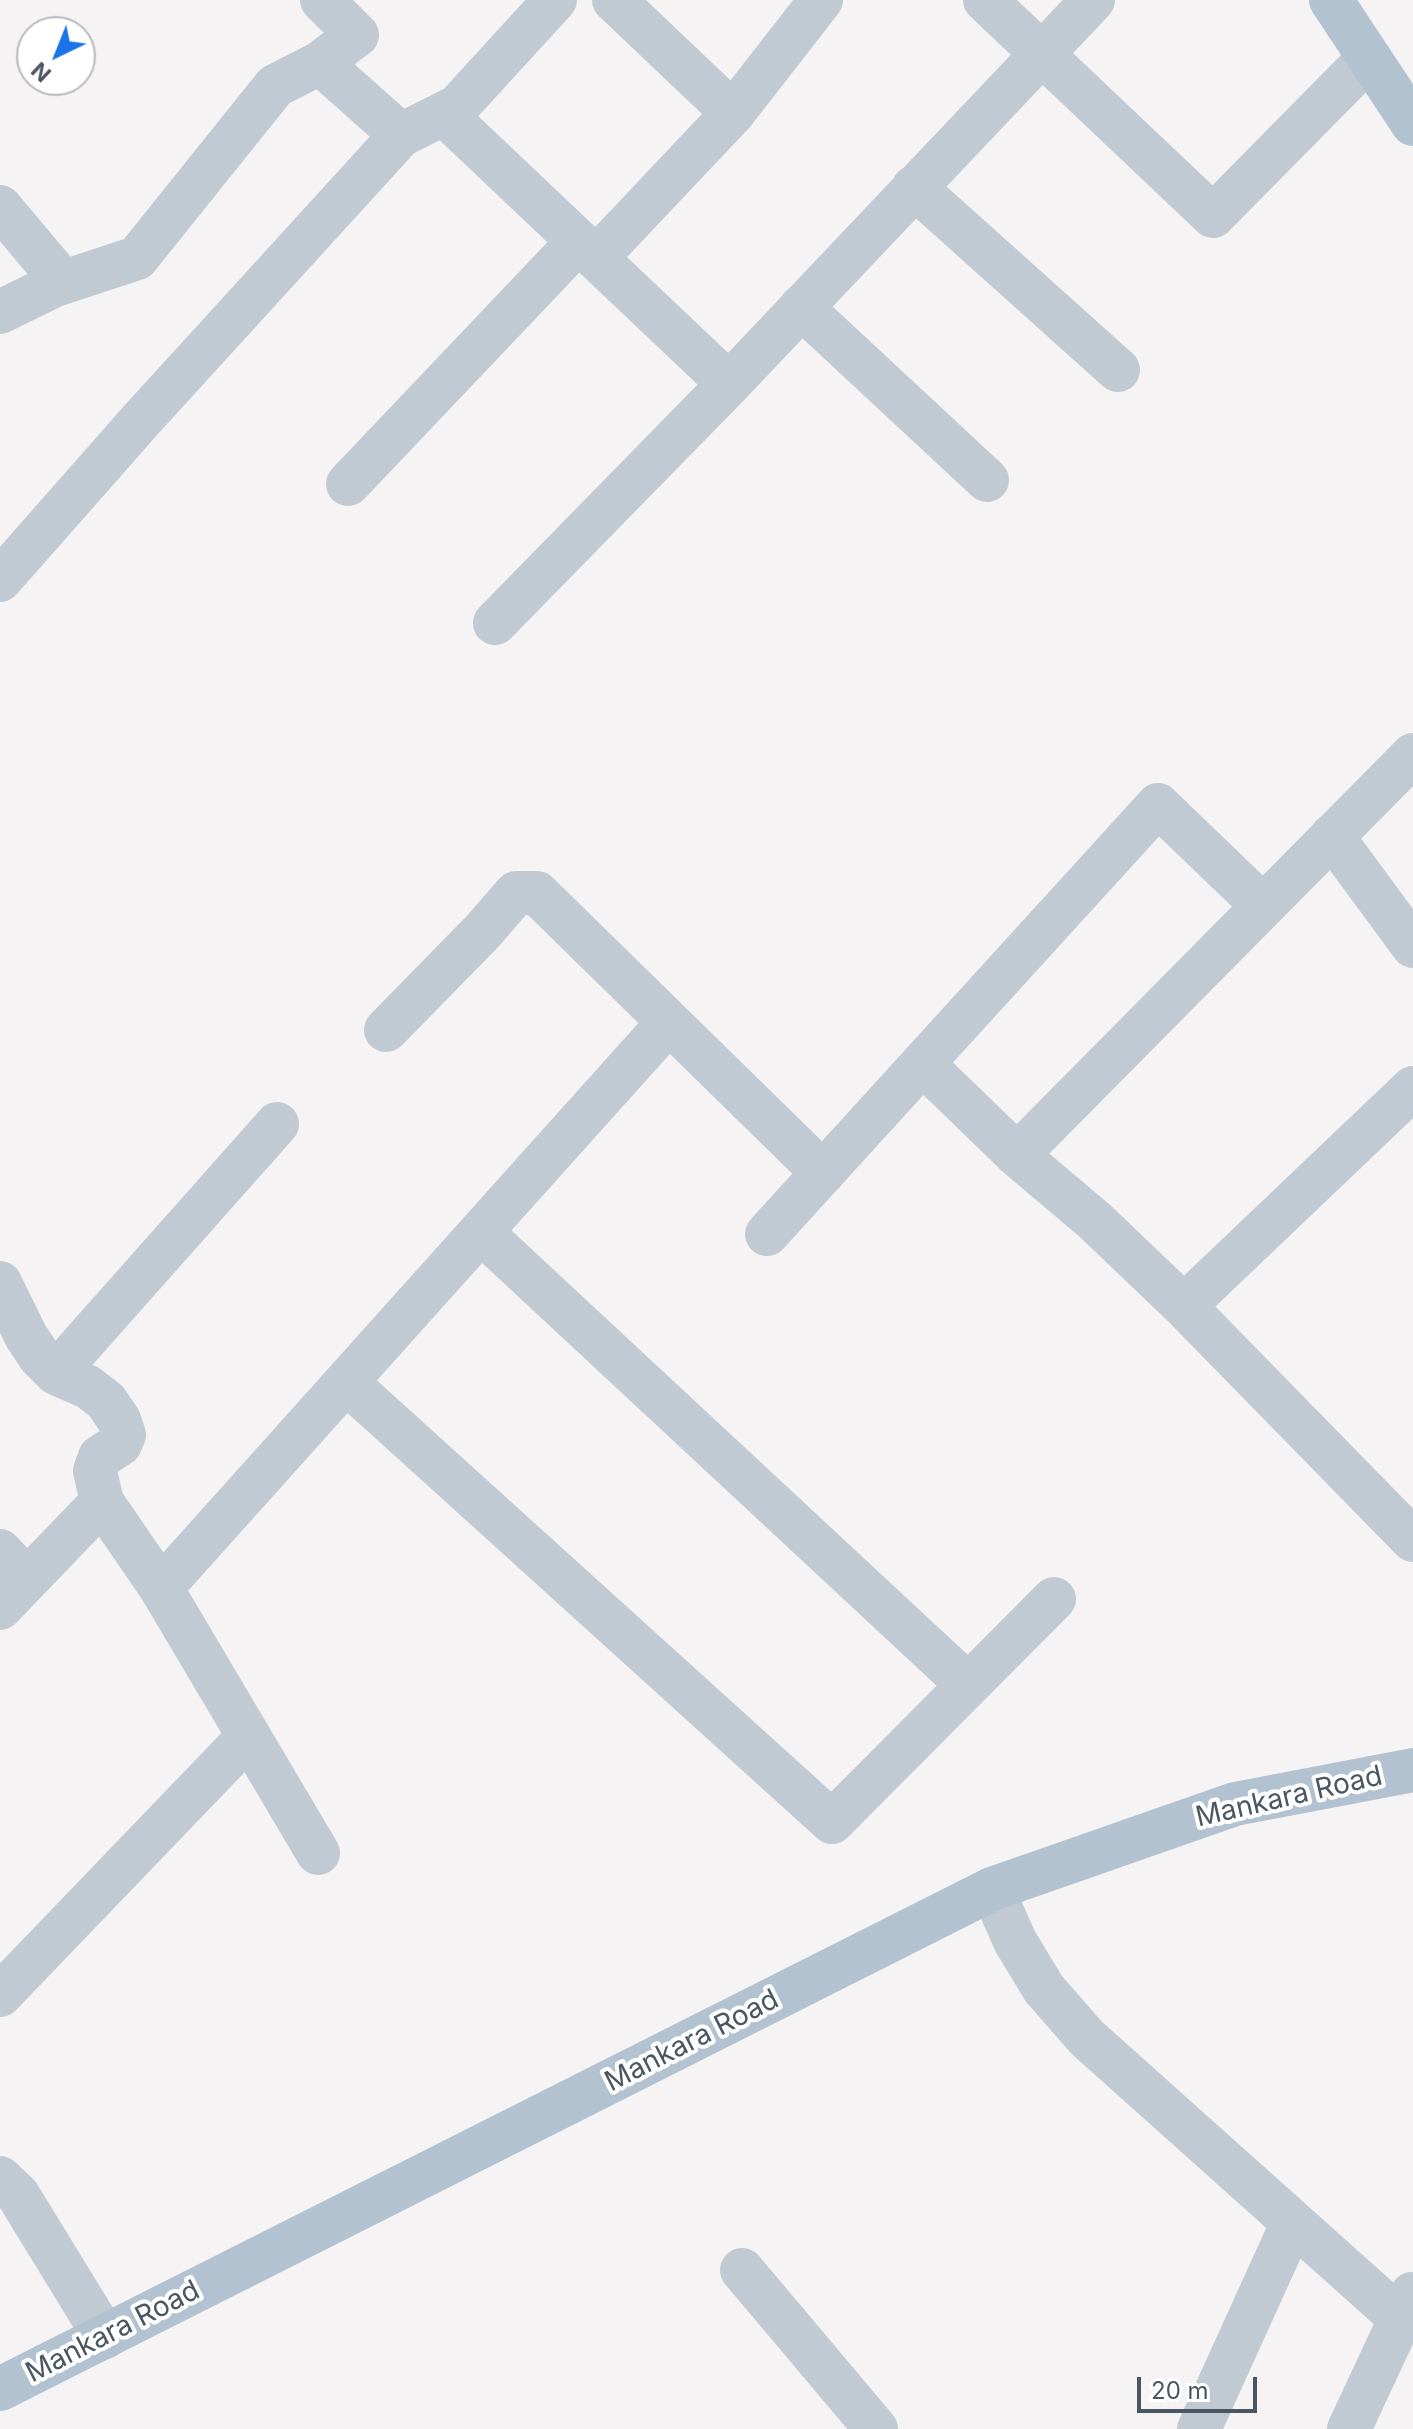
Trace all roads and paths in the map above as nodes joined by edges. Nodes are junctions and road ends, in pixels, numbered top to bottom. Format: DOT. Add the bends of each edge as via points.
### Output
graph roads {
  1 [pos="322,0"];
  2 [pos="555,0"];
  3 [pos="614,0"];
  4 [pos="821,0"];
  5 [pos="985,0"];
  6 [pos="1093,0"];
  7 [pos="1331,0"];
  8 [pos="1043,54"];
  9 [pos="1369,58"];
  10 [pos="320,63"];
  11 [pos="733,113"];
  12 [pos="444,114"];
  13 [pos="1413,124"];
  14 [pos="401,135"];
  15 [pos="914,187"];
  16 [pos="0,207"];
  17 [pos="587,250"];
  18 [pos="63,282"];
  19 [pos="801,307"];
  20 [pos="0,312"];
  21 [pos="1118,370"];
  22 [pos="729,384"];
  23 [pos="987,480"];
  24 [pos="348,484"];
  25 [pos="0,580"];
  26 [pos="495,623"];
  27 [pos="1413,755"];
  28 [pos="1332,836"];
  29 [pos="1263,906"];
  30 [pos="1413,946"];
  31 [pos="668,1023"];
  32 [pos="386,1030"];
  33 [pos="923,1064"];
  34 [pos="1413,1088"];
  35 [pos="277,1124"];
  36 [pos="1017,1155"];
  37 [pos="823,1173"];
  38 [pos="481,1232"];
  39 [pos="767,1234"];
  40 [pos="0,1283"];
  41 [pos="1184,1306"];
  42 [pos="56,1373"];
  43 [pos="346,1382"];
  44 [pos="102,1502"];
  45 [pos="1413,1540"];
  46 [pos="9,1579"];
  47 [pos="161,1588"];
  48 [pos="1054,1599"];
  49 [pos="968,1685"];
  50 [pos="249,1736"];
  51 [pos="1413,1770"];
  52 [pos="318,1853"];
  53 [pos="992,1889"];
  54 [pos="0,1995"];
  55 [pos="0,2178"];
  56 [pos="1293,2222"];
  57 [pos="742,2270"];
  58 [pos="1406,2305"];
  59 [pos="105,2337"];
  60 [pos="0,2389"];
  61 [pos="876,2429"];
  62 [pos="1199,2429"];
  63 [pos="1349,2429"];
  1 -- 10 [label="street" via="357,35"];
  2 -- 12 [label="street" via="457,107"];
  3 -- 11 [label="street"];
  4 -- 11 [label="street"];
  5 -- 8 [label="street"];
  6 -- 8 [label="street"];
  7 -- 9 [label="main road"];
  8 -- 9 [label="street" via="1213,216"];
  8 -- 15 [label="street"];
  9 -- 13 [label="main road"];
  10 -- 14 [label="street"];
  10 -- 18 [label="street" via="275,86 137,258"];
  11 -- 17 [label="street"];
  12 -- 14 [label="street"];
  12 -- 17 [label="street"];
  14 -- 25 [label="street"];
  15 -- 19 [label="street"];
  15 -- 21 [label="street"];
  16 -- 18 [label="street"];
  17 -- 22 [label="street"];
  17 -- 24 [label="street"];
  18 -- 20 [label="street"];
  19 -- 22 [label="street"];
  19 -- 23 [label="street"];
  22 -- 26 [label="street"];
  27 -- 28 [label="street"];
  28 -- 29 [label="street"];
  28 -- 30 [label="street"];
  29 -- 33 [label="street" via="1158,805"];
  29 -- 36 [label="street"];
  31 -- 32 [label="street" via="537,893 516,893"];
  31 -- 37 [label="street"];
  31 -- 38 [label="street"];
  33 -- 36 [label="street"];
  33 -- 37 [label="street"];
  34 -- 41 [label="street"];
  35 -- 42 [label="street"];
  36 -- 41 [label="street"];
  37 -- 39 [label="street"];
  38 -- 43 [label="street"];
  38 -- 49 [label="street"];
  40 -- 42 [label="street" via="26,1336"];
  41 -- 45 [label="street"];
  42 -- 44 [label="street" via="106,1401 124,1435 96,1464"];
  43 -- 47 [label="street"];
  43 -- 49 [label="street" via="832,1822"];
  44 -- 46 [label="street"];
  44 -- 47 [label="street"];
  47 -- 50 [label="street"];
  48 -- 49 [label="street"];
  50 -- 52 [label="street"];
  50 -- 54 [label="street"];
  51 -- 53 [label="main road, Mankara Road" via="1235,1804"];
  53 -- 56 [label="street" via="1044,1989 1087,2038"];
  53 -- 59 [label="main road, Mankara Road"];
  55 -- 59 [label="street" via="18,2195"];
  56 -- 58 [label="street"];
  56 -- 62 [label="street"];
  57 -- 61 [label="street"];
  58 -- 63 [label="street"];
  59 -- 60 [label="main road, Mankara Road"];
}
